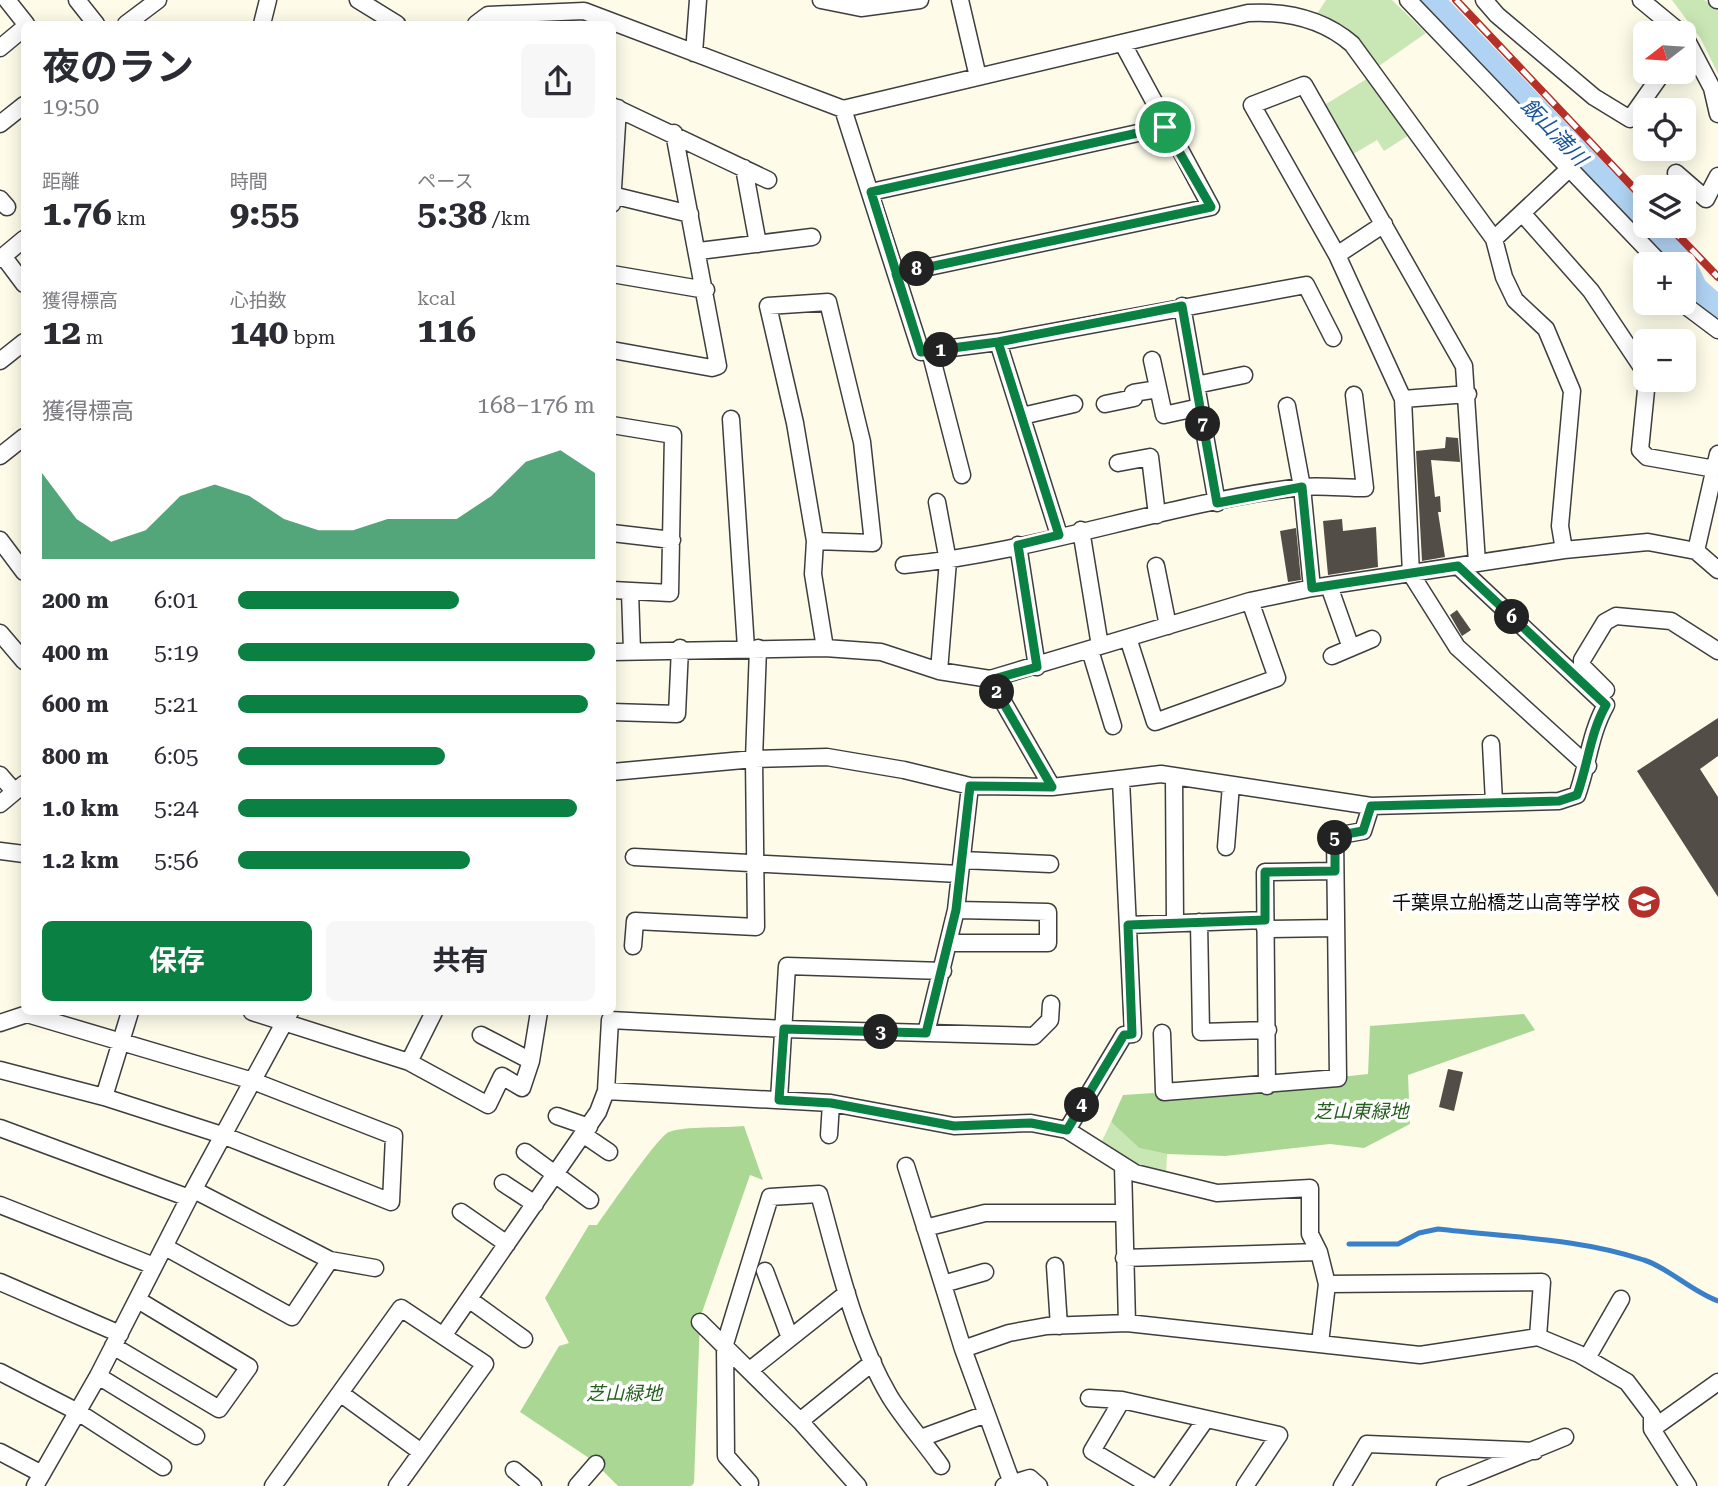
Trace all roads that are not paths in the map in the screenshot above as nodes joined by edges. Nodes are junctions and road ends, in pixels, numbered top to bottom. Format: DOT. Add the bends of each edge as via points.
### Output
graph roads {
  1 [pos="7,0"];
  2 [pos="77,0"];
  3 [pos="158,0"];
  4 [pos="268,0"];
  5 [pos="358,0"];
  6 [pos="698,0"];
  7 [pos="821,0"];
  8 [pos="920,0"];
  9 [pos="960,0"];
  10 [pos="1408,0"];
  11 [pos="1484,0"];
  12 [pos="1641,0"];
  13 [pos="1246,7"];
  14 [pos="483,13"];
  15 [pos="22,21"];
  16 [pos="94,21"];
  17 [pos="131,21"];
  18 [pos="263,21"];
  19 [pos="392,21"];
  20 [pos="610,21"];
  21 [pos="1665,21"];
  22 [pos="616,23"];
  23 [pos="21,30"];
  24 [pos="1122,44"];
  25 [pos="0,48"];
  26 [pos="694,53"];
  27 [pos="1696,59"];
  28 [pos="978,77"];
  29 [pos="1655,84"];
  30 [pos="21,107"];
  31 [pos="616,107"];
  32 [pos="844,109"];
  33 [pos="1718,114"];
  34 [pos="1,121"];
  35 [pos="1165,127"];
  36 [pos="674,133"];
  37 [pos="744,168"];
  38 [pos="1570,168"];
  39 [pos="1676,173"];
  40 [pos="1718,176"];
  41 [pos="768,180"];
  42 [pos="871,192"];
  43 [pos="616,196"];
  44 [pos="690,214"];
  45 [pos="1523,214"];
  46 [pos="1384,224"];
  47 [pos="812,237"];
  48 [pos="1494,239"];
  49 [pos="21,241"];
  50 [pos="758,244"];
  51 [pos="699,251"];
  52 [pos="1650,252"];
  53 [pos="1337,255"];
  54 [pos="1,258"];
  55 [pos="896,274"];
  56 [pos="616,275"];
  57 [pos="21,281"];
  58 [pos="706,290"];
  59 [pos="1182,306"];
  60 [pos="1696,314"];
  61 [pos="1718,330"];
  62 [pos="1333,338"];
  63 [pos="998,342"];
  64 [pos="21,344"];
  65 [pos="616,350"];
  66 [pos="930,351"];
  67 [pos="1633,354"];
  68 [pos="1152,360"];
  69 [pos="0,361"];
  70 [pos="1244,375"];
  71 [pos="1196,385"];
  72 [pos="1158,389"];
  73 [pos="1646,392"];
  74 [pos="1468,394"];
  75 [pos="1354,395"];
  76 [pos="1404,399"];
  77 [pos="1074,404"];
  78 [pos="1105,404"];
  79 [pos="1287,406"];
  80 [pos="1200,407"];
  81 [pos="1022,416"];
  82 [pos="731,419"];
  83 [pos="616,426"];
  84 [pos="21,439"];
  85 [pos="0,456"];
  86 [pos="1717,462"];
  87 [pos="1118,464"];
  88 [pos="962,475"];
  89 [pos="1302,487"];
  90 [pos="937,502"];
  91 [pos="1217,503"];
  92 [pos="1157,515"];
  93 [pos="1081,530"];
  94 [pos="616,533"];
  95 [pos="1059,535"];
  96 [pos="0,540"];
  97 [pos="672,540"];
  98 [pos="815,541"];
  99 [pos="1018,545"];
  100 [pos="1564,550"];
  101 [pos="1696,551"];
  102 [pos="948,561"];
  103 [pos="1476,564"];
  104 [pos="904,565"];
  105 [pos="1156,566"];
  106 [pos="1458,566"];
  107 [pos="21,568"];
  108 [pos="1718,569"];
  109 [pos="1411,574"];
  110 [pos="1321,587"];
  111 [pos="616,590"];
  112 [pos="630,592"];
  113 [pos="1250,601"];
  114 [pos="1168,625"];
  115 [pos="0,633"];
  116 [pos="1128,638"];
  117 [pos="1372,639"];
  118 [pos="752,648"];
  119 [pos="825,648"];
  120 [pos="1095,648"];
  121 [pos="1351,648"];
  122 [pos="680,649"];
  123 [pos="632,651"];
  124 [pos="1718,651"];
  125 [pos="616,652"];
  126 [pos="1332,656"];
  127 [pos="21,658"];
  128 [pos="1037,667"];
  129 [pos="939,671"];
  130 [pos="990,680"];
  131 [pos="1606,705"];
  132 [pos="616,712"];
  133 [pos="1113,726"];
  134 [pos="1491,744"];
  135 [pos="754,759"];
  136 [pos="1588,766"];
  137 [pos="616,772"];
  138 [pos="0,775"];
  139 [pos="1174,776"];
  140 [pos="1121,780"];
  141 [pos="1231,785"];
  142 [pos="970,786"];
  143 [pos="19,787"];
  144 [pos="1052,787"];
  145 [pos="1494,802"];
  146 [pos="0,804"];
  147 [pos="1371,806"];
  148 [pos="1226,847"];
  149 [pos="0,851"];
  150 [pos="21,854"];
  151 [pos="634,857"];
  152 [pos="755,864"];
  153 [pos="1050,864"];
  154 [pos="960,867"];
  155 [pos="1335,871"];
  156 [pos="956,910"];
  157 [pos="1199,922"];
  158 [pos="1175,923"];
  159 [pos="1128,925"];
  160 [pos="1265,925"];
  161 [pos="1336,928"];
  162 [pos="950,943"];
  163 [pos="633,947"];
  164 [pos="943,971"];
  165 [pos="1051,1004"];
  166 [pos="22,1015"];
  167 [pos="34,1015"];
  168 [pos="129,1015"];
  169 [pos="433,1015"];
  170 [pos="539,1015"];
  171 [pos="288,1016"];
  172 [pos="0,1023"];
  173 [pos="784,1029"];
  174 [pos="1268,1030"];
  175 [pos="926,1033"];
  176 [pos="1162,1033"];
  177 [pos="481,1035"];
  178 [pos="121,1042"];
  179 [pos="531,1061"];
  180 [pos="410,1062"];
  181 [pos="0,1070"];
  182 [pos="253,1081"];
  183 [pos="1267,1086"];
  184 [pos="606,1091"];
  185 [pos="104,1097"];
  186 [pos="779,1100"];
  187 [pos="831,1103"];
  188 [pos="557,1116"];
  189 [pos="0,1128"];
  190 [pos="1067,1130"];
  191 [pos="586,1131"];
  192 [pos="222,1135"];
  193 [pos="829,1135"];
  194 [pos="525,1152"];
  195 [pos="609,1152"];
  196 [pos="906,1166"];
  197 [pos="1123,1166"];
  198 [pos="556,1175"];
  199 [pos="503,1183"];
  200 [pos="192,1194"];
  201 [pos="590,1200"];
  202 [pos="535,1204"];
  203 [pos="0,1205"];
  204 [pos="461,1212"];
  205 [pos="1123,1213"];
  206 [pos="925,1228"];
  207 [pos="507,1244"];
  208 [pos="166,1247"];
  209 [pos="1319,1252"];
  210 [pos="1124,1258"];
  211 [pos="330,1260"];
  212 [pos="154,1266"];
  213 [pos="1055,1266"];
  214 [pos="376,1268"];
  215 [pos="765,1271"];
  216 [pos="985,1272"];
  217 [pos="0,1282"];
  218 [pos="943,1284"];
  219 [pos="1327,1284"];
  220 [pos="847,1293"];
  221 [pos="1621,1299"];
  222 [pos="138,1300"];
  223 [pos="470,1300"];
  224 [pos="700,1322"];
  225 [pos="1127,1322"];
  226 [pos="1059,1325"];
  227 [pos="443,1336"];
  228 [pos="1538,1337"];
  229 [pos="790,1338"];
  230 [pos="524,1339"];
  231 [pos="117,1340"];
  232 [pos="1320,1343"];
  233 [pos="725,1344"];
  234 [pos="963,1349"];
  235 [pos="1587,1359"];
  236 [pos="873,1362"];
  237 [pos="750,1370"];
  238 [pos="0,1372"];
  239 [pos="98,1376"];
  240 [pos="1718,1382"];
  241 [pos="340,1393"];
  242 [pos="1089,1398"];
  243 [pos="1122,1400"];
  244 [pos="78,1412"];
  245 [pos="986,1414"];
  246 [pos="1206,1419"];
  247 [pos="800,1421"];
  248 [pos="1652,1429"];
  249 [pos="196,1436"];
  250 [pos="1565,1437"];
  251 [pos="921,1438"];
  252 [pos="1535,1451"];
  253 [pos="0,1452"];
  254 [pos="421,1452"];
  255 [pos="596,1464"];
  256 [pos="163,1466"];
  257 [pos="941,1466"];
  258 [pos="514,1469"];
  259 [pos="39,1480"];
  260 [pos="750,1483"];
  261 [pos="1010,1485"];
  262 [pos="273,1486"];
  263 [pos="397,1486"];
  264 [pos="533,1486"];
  265 [pos="577,1486"];
  266 [pos="858,1486"];
  267 [pos="1039,1486"];
  268 [pos="1151,1486"];
  269 [pos="1159,1486"];
  270 [pos="1245,1486"];
  271 [pos="1342,1486"];
  272 [pos="1445,1486"];
  273 [pos="1688,1486"];
  1 -- 15 [label="street"];
  2 -- 16 [label="street"];
  3 -- 17 [label="street"];
  4 -- 18 [label="street"];
  5 -- 19 [label="street"];
  6 -- 26 [label="street"];
  7 -- 8 [label="street" via="860,8"];
  9 -- 28 [label="street"];
  10 -- 38 [label="street"];
  11 -- 29 [label="street" via="1594,97 1630,119"];
  12 -- 21 [label="street"];
  13 -- 24 [label="street"];
  13 -- 48 [label="street" via="1300,17 1339,33 1352,44"];
  14 -- 20 [label="street" via="584,11"];
  22 -- 26 [label="street"];
  23 -- 25 [label="street"];
  24 -- 28 [label="street"];
  24 -- 35 [label="street"];
  26 -- 32 [label="street"];
  27 -- 33 [label="street" via="1712,88"];
  28 -- 32 [label="street"];
  30 -- 34 [label="street"];
  31 -- 36 [label="street"];
  32 -- 42 [label="street"];
  35 -- 42 [label="street"];
  35 -- 55 [label="street" via="1211,207"];
  36 -- 37 [label="street"];
  36 -- 44 [label="street"];
  37 -- 41 [label="street"];
  37 -- 50 [label="street"];
  38 -- 45 [label="street"];
  38 -- 52 [label="street"];
  39 -- 40 [label="street" via="1706,199"];
  42 -- 55 [label="street"];
  43 -- 44 [label="street"];
  44 -- 51 [label="street"];
  45 -- 48 [label="street"];
  45 -- 67 [label="street" via="1591,291"];
  46 -- 53 [label="street"];
  46 -- 53 [label="street" via="1304,85 1252,106"];
  46 -- 74 [label="street" via="1464,366"];
  47 -- 50 [label="street"];
  48 -- 100 [label="street" via="1515,300 1546,329 1572,391 1560,526"];
  49 -- 54 [label="street"];
  50 -- 51 [label="street"];
  51 -- 58 [label="street"];
  53 -- 76 [label="street"];
  54 -- 57 [label="street"];
  55 -- 66 [label="street" via="921,352"];
  56 -- 58 [label="street"];
  58 -- 65 [label="street" via="718,366"];
  59 -- 62 [label="street" via="1306,285"];
  59 -- 63 [label="street"];
  59 -- 71 [label="street"];
  60 -- 61 [label="street"];
  63 -- 66 [label="street"];
  63 -- 81 [label="street"];
  64 -- 69 [label="street"];
  66 -- 88 [label="street"];
  68 -- 72 [label="street"];
  70 -- 71 [label="street"];
  71 -- 80 [label="street"];
  72 -- 78 [label="street"];
  72 -- 80 [label="street" via="1164,415"];
  73 -- 86 [label="street" via="1640,450 1647,457"];
  74 -- 76 [label="street"];
  74 -- 103 [label="street"];
  75 -- 89 [label="street" via="1365,488"];
  76 -- 109 [label="street"];
  77 -- 81 [label="street"];
  79 -- 89 [label="street"];
  80 -- 91 [label="street"];
  81 -- 95 [label="street"];
  82 -- 118 [label="street"];
  83 -- 97 [label="street" via="673,435"];
  84 -- 85 [label="street"];
  86 -- 101 [label="street"];
  87 -- 92 [label="street" via="1150,457"];
  89 -- 91 [label="street"];
  89 -- 110 [label="street"];
  90 -- 102 [label="street"];
  91 -- 92 [label="street"];
  92 -- 93 [label="street"];
  93 -- 95 [label="street"];
  93 -- 120 [label="street"];
  94 -- 97 [label="street"];
  95 -- 99 [label="street"];
  96 -- 107 [label="street"];
  97 -- 112 [label="street" via="670,593"];
  98 -- 98 [label="street" via="795,423 768,306 828,302 862,442 873,543"];
  98 -- 119 [label="street" via="813,574"];
  99 -- 102 [label="street"];
  99 -- 128 [label="street"];
  100 -- 101 [label="street" via="1648,542"];
  100 -- 103 [label="street"];
  101 -- 108 [label="street"];
  102 -- 104 [label="street"];
  102 -- 129 [label="street"];
  103 -- 106 [label="street"];
  105 -- 114 [label="street"];
  106 -- 109 [label="street"];
  106 -- 131 [label="street"];
  109 -- 110 [label="street"];
  109 -- 136 [label="street" via="1457,647"];
  110 -- 113 [label="street"];
  110 -- 121 [label="street"];
  111 -- 112 [label="street"];
  112 -- 123 [label="street"];
  113 -- 114 [label="street"];
  113 -- 116 [label="street" via="1277,678 1155,722"];
  114 -- 116 [label="street"];
  115 -- 127 [label="street"];
  116 -- 120 [label="street"];
  117 -- 121 [label="street"];
  118 -- 119 [label="street"];
  118 -- 122 [label="street"];
  118 -- 135 [label="street"];
  119 -- 129 [label="street" via="881,653"];
  120 -- 128 [label="street"];
  120 -- 133 [label="street"];
  121 -- 126 [label="street"];
  122 -- 123 [label="street"];
  122 -- 132 [label="street" via="677,714"];
  123 -- 125 [label="street"];
  124 -- 131 [label="street" via="1671,621 1616,616 1605,622 1582,660 1586,671 1609,694"];
  128 -- 130 [label="street"];
  129 -- 130 [label="street"];
  130 -- 144 [label="street"];
  131 -- 136 [label="street" via="1595,724"];
  134 -- 145 [label="street"];
  135 -- 137 [label="street"];
  135 -- 142 [label="street" via="827,758"];
  135 -- 152 [label="street"];
  136 -- 145 [label="street" via="1577,795 1559,801"];
  138 -- 143 [label="street"];
  139 -- 140 [label="street"];
  139 -- 141 [label="street"];
  139 -- 158 [label="street"];
  140 -- 144 [label="street"];
  140 -- 159 [label="street"];
  141 -- 147 [label="street"];
  141 -- 148 [label="street"];
  142 -- 144 [label="street"];
  142 -- 154 [label="street"];
  143 -- 146 [label="street"];
  145 -- 147 [label="street"];
  147 -- 155 [label="street" via="1363,831 1335,836"];
  149 -- 150 [label="street"];
  151 -- 152 [label="street"];
  152 -- 154 [label="street"];
  152 -- 163 [label="street" via="755,927 635,921"];
  153 -- 154 [label="street"];
  154 -- 156 [label="street"];
  155 -- 160 [label="street" via="1265,872"];
  155 -- 161 [label="street"];
  156 -- 162 [label="street"];
  156 -- 162 [label="street" via="1048,912 1048,943"];
  157 -- 158 [label="street"];
  157 -- 160 [label="street"];
  157 -- 174 [label="street" via="1201,1032"];
  158 -- 159 [label="street"];
  159 -- 190 [label="street" via="1132,1034 1124,1035 1111,1052"];
  160 -- 161 [label="street"];
  160 -- 174 [label="street"];
  161 -- 183 [label="street" via="1338,1078"];
  162 -- 164 [label="street"];
  164 -- 173 [label="street" via="787,966"];
  164 -- 175 [label="street"];
  165 -- 175 [label="street" via="1050,1020 1034,1036"];
  166 -- 172 [label="street"];
  167 -- 178 [label="street"];
  168 -- 178 [label="street"];
  169 -- 180 [label="street"];
  170 -- 179 [label="street"];
  171 -- 180 [label="street"];
  171 -- 182 [label="street"];
  173 -- 175 [label="street"];
  173 -- 184 [label="street" via="610,1020"];
  173 -- 186 [label="street"];
  174 -- 183 [label="street"];
  176 -- 183 [label="street" via="1164,1092"];
  177 -- 179 [label="street"];
  178 -- 182 [label="street"];
  178 -- 185 [label="street"];
  179 -- 180 [label="street" via="522,1088 502,1076 488,1105"];
  181 -- 185 [label="street"];
  182 -- 192 [label="street"];
  182 -- 192 [label="street" via="394,1136 391,1202"];
  184 -- 186 [label="street"];
  184 -- 191 [label="street"];
  185 -- 192 [label="street"];
  186 -- 187 [label="street"];
  187 -- 190 [label="street" via="954,1126 1031,1123"];
  187 -- 193 [label="street"];
  188 -- 191 [label="street"];
  189 -- 200 [label="street"];
  190 -- 197 [label="street"];
  191 -- 195 [label="street"];
  191 -- 198 [label="street"];
  192 -- 200 [label="street"];
  194 -- 198 [label="street"];
  196 -- 206 [label="street"];
  197 -- 205 [label="street"];
  197 -- 209 [label="street" via="1217,1193 1310,1188 1310,1234"];
  198 -- 201 [label="street"];
  198 -- 202 [label="street"];
  199 -- 202 [label="street"];
  200 -- 208 [label="street"];
  200 -- 211 [label="street"];
  202 -- 207 [label="street"];
  203 -- 212 [label="street"];
  204 -- 207 [label="street"];
  205 -- 206 [label="street" via="985,1213"];
  205 -- 210 [label="street"];
  206 -- 218 [label="street"];
  207 -- 223 [label="street"];
  208 -- 211 [label="street" via="292,1317"];
  208 -- 212 [label="street"];
  209 -- 210 [label="street"];
  209 -- 219 [label="street"];
  210 -- 225 [label="street"];
  211 -- 214 [label="street"];
  212 -- 222 [label="street"];
  213 -- 226 [label="street"];
  215 -- 229 [label="street"];
  216 -- 218 [label="street"];
  217 -- 231 [label="street"];
  218 -- 234 [label="street"];
  219 -- 228 [label="street" via="1542,1282"];
  219 -- 232 [label="street"];
  220 -- 229 [label="street"];
  220 -- 233 [label="street" via="819,1194 770,1197"];
  220 -- 236 [label="street"];
  221 -- 235 [label="street"];
  222 -- 231 [label="street"];
  222 -- 231 [label="street" via="249,1367 219,1409"];
  223 -- 227 [label="street"];
  223 -- 230 [label="street"];
  224 -- 233 [label="street"];
  225 -- 226 [label="street"];
  225 -- 232 [label="street"];
  226 -- 234 [label="street" via="1009,1333"];
  227 -- 241 [label="street" via="401,1308"];
  227 -- 254 [label="street" via="485,1364"];
  228 -- 232 [label="street" via="1420,1354"];
  228 -- 235 [label="street"];
  229 -- 237 [label="street"];
  231 -- 239 [label="street"];
  233 -- 237 [label="street"];
  233 -- 260 [label="street" via="726,1456"];
  234 -- 245 [label="street"];
  235 -- 248 [label="street" via="1627,1382 1652,1415"];
  236 -- 247 [label="street"];
  236 -- 251 [label="street" via="891,1398"];
  237 -- 247 [label="street"];
  238 -- 244 [label="street"];
  239 -- 244 [label="street"];
  239 -- 249 [label="street"];
  240 -- 248 [label="street"];
  241 -- 254 [label="street"];
  241 -- 262 [label="street"];
  242 -- 243 [label="street"];
  243 -- 246 [label="street"];
  243 -- 268 [label="street" via="1092,1451"];
  244 -- 256 [label="street"];
  244 -- 259 [label="street"];
  245 -- 251 [label="street"];
  245 -- 261 [label="street"];
  246 -- 269 [label="street"];
  246 -- 270 [label="street" via="1279,1435"];
  247 -- 266 [label="street"];
  248 -- 273 [label="street"];
  250 -- 252 [label="street"];
  251 -- 257 [label="street"];
  252 -- 271 [label="street" via="1367,1444"];
  252 -- 272 [label="street"];
  253 -- 259 [label="street"];
  254 -- 263 [label="street"];
  255 -- 265 [label="street"];
  258 -- 264 [label="street"];
  261 -- 267 [label="street" via="1030,1478"];
}
